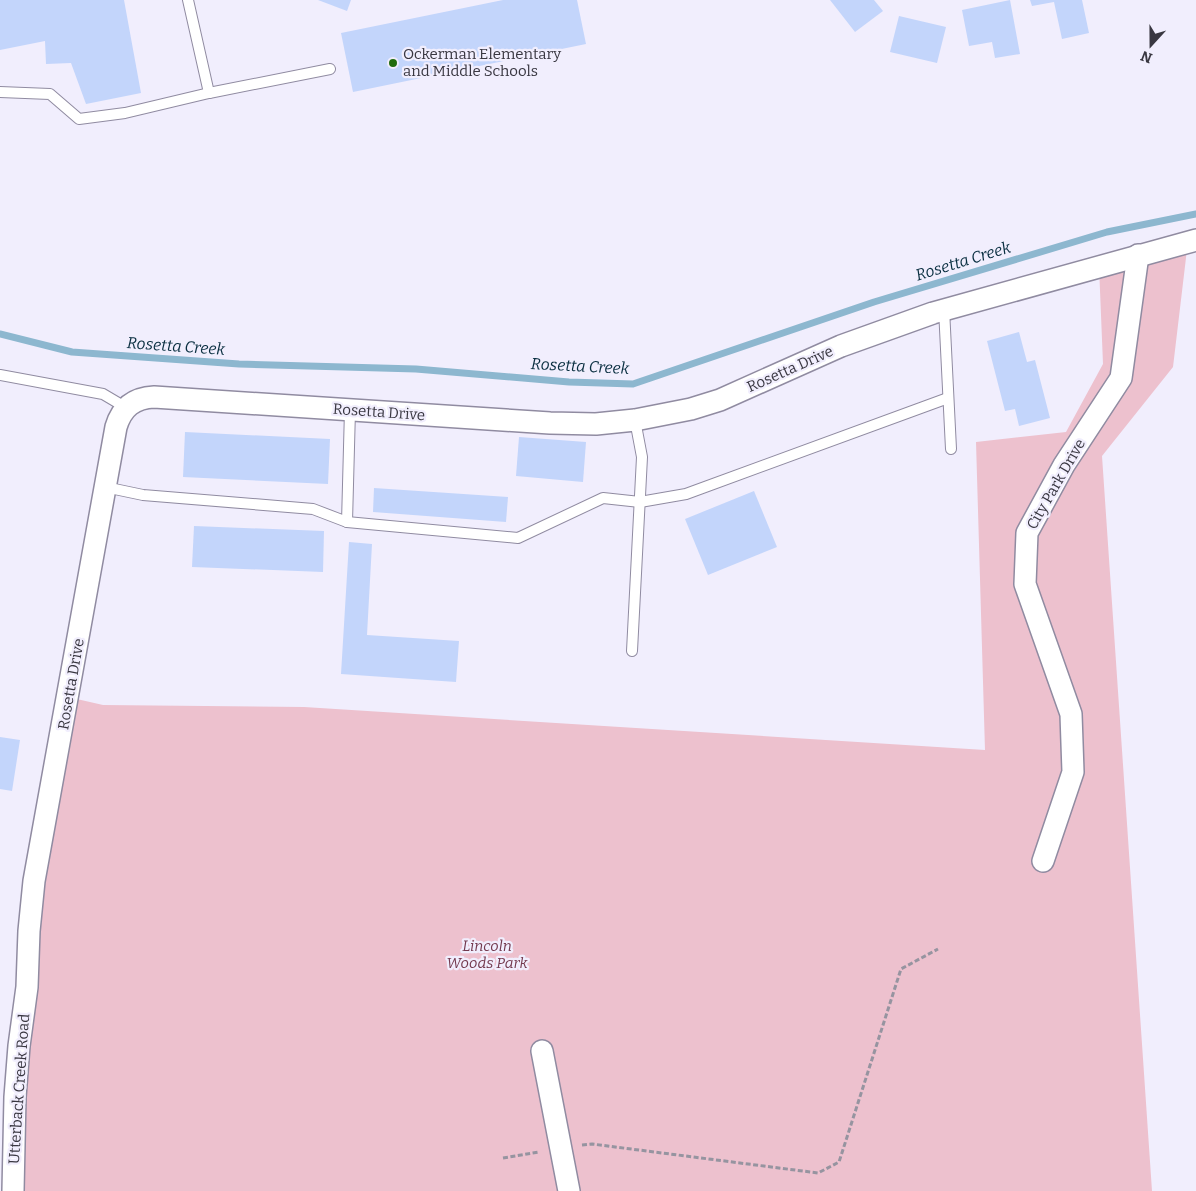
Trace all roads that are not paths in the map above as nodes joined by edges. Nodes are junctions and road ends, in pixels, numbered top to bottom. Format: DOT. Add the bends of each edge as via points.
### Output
graph roads {
  1 [pos="188,0"];
  2 [pos="330,69"];
  3 [pos="0,92"];
  4 [pos="210,93"];
  5 [pos="1196,240"];
  6 [pos="1138,256"];
  7 [pos="944,309"];
  8 [pos="0,375"];
  9 [pos="948,398"];
  10 [pos="125,407"];
  11 [pos="350,410"];
  12 [pos="635,420"];
  13 [pos="951,449"];
  14 [pos="105,487"];
  15 [pos="640,502"];
  16 [pos="347,522"];
  17 [pos="632,651"];
  18 [pos="1043,861"];
  19 [pos="27,987"];
  20 [pos="542,1051"];
  21 [pos="12,1191"];
  22 [pos="569,1191"];
  1 -- 4 [label="lane"];
  2 -- 4 [label="lane"];
  3 -- 4 [label="lane" via="50,94 79,119 125,113"];
  5 -- 6 [label="street, Rosetta Drive"];
  6 -- 7 [label="street, Rosetta Drive"];
  6 -- 18 [label="street, City Park Drive" via="1121,378 1064,465 1027,533 1025,584 1071,714 1073,772"];
  7 -- 9 [label="lane"];
  7 -- 12 [label="street, Rosetta Drive" via="841,346 720,400"];
  8 -- 10 [label="lane" via="103,394"];
  9 -- 13 [label="lane"];
  9 -- 15 [label="lane" via="686,494"];
  10 -- 11 [label="street, Rosetta Drive" via="136,400 154,397"];
  10 -- 14 [label="street, Rosetta Drive" via="118,418"];
  11 -- 12 [label="street, Rosetta Drive" via="550,423 596,424"];
  11 -- 16 [label="lane"];
  12 -- 15 [label="lane" via="642,457"];
  14 -- 16 [label="lane" via="143,495 313,509"];
  14 -- 19 [label="street, Rosetta Drive" via="34,881"];
  15 -- 16 [label="lane" via="604,498 518,538"];
  15 -- 17 [label="lane"];
  19 -- 21 [label="street, Utterback Creek Road" via="15,1097"];
  20 -- 22 [label="street"];
}
